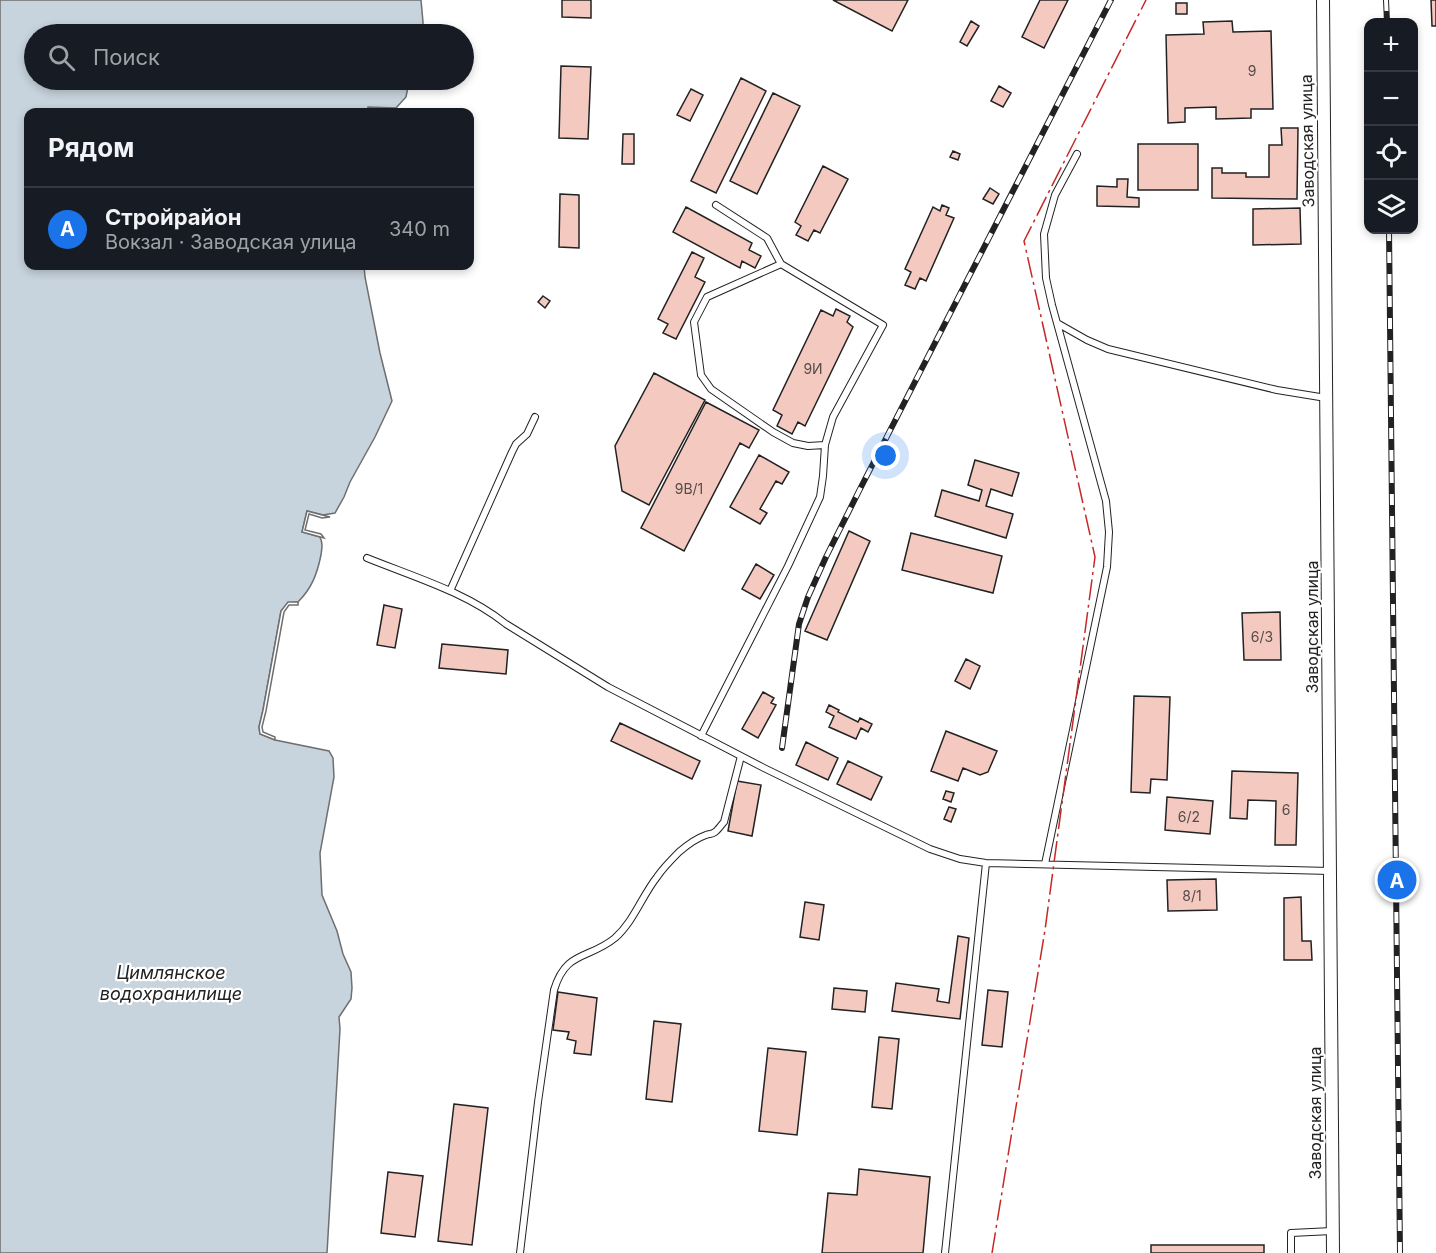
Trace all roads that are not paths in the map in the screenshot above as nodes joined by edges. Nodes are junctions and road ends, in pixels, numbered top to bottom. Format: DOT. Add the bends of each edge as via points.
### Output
graph roads {
  1 [pos="1323,0"];
  2 [pos="1077,154"];
  3 [pos="716,205"];
  4 [pos="781,264"];
  5 [pos="1057,323"];
  6 [pos="1327,398"];
  7 [pos="535,417"];
  8 [pos="825,445"];
  9 [pos="367,558"];
  10 [pos="450,591"];
  11 [pos="701,736"];
  12 [pos="741,756"];
  13 [pos="986,863"];
  14 [pos="1045,864"];
  15 [pos="1330,871"];
  16 [pos="1332,1231"];
  17 [pos="520,1253"];
  18 [pos="945,1253"];
  19 [pos="1291,1253"];
  20 [pos="1332,1253"];
  1 -- 6 [label="street, Заводская улица"];
  2 -- 5 [label="lane" via="1055,195 1044,234 1046,278"];
  3 -- 4 [label="lane" via="767,238"];
  4 -- 8 [label="lane" via="883,325 832,417"];
  4 -- 8 [label="lane" via="707,297 694,322 701,375 711,389 793,444"];
  5 -- 6 [label="lane" via="1108,349 1277,390"];
  5 -- 14 [label="lane" via="1106,501 1109,532 1107,567"];
  6 -- 15 [label="street, Заводская улица"];
  7 -- 10 [label="lane" via="512,452"];
  8 -- 11 [label="lane" via="820,497"];
  9 -- 10 [label="lane"];
  10 -- 11 [label="lane" via="491,612 608,687"];
  11 -- 12 [label="lane"];
  12 -- 13 [label="lane" via="930,849 960,860"];
  12 -- 17 [label="lane" via="720,827 680,851 615,938 565,966 558,978 539,1090"];
  13 -- 14 [label="lane"];
  13 -- 18 [label="lane"];
  14 -- 15 [label="lane"];
  15 -- 16 [label="street, Заводская улица"];
  16 -- 19 [label="lane" via="1291,1233"];
  16 -- 20 [label="street, Заводская улица"];
}
